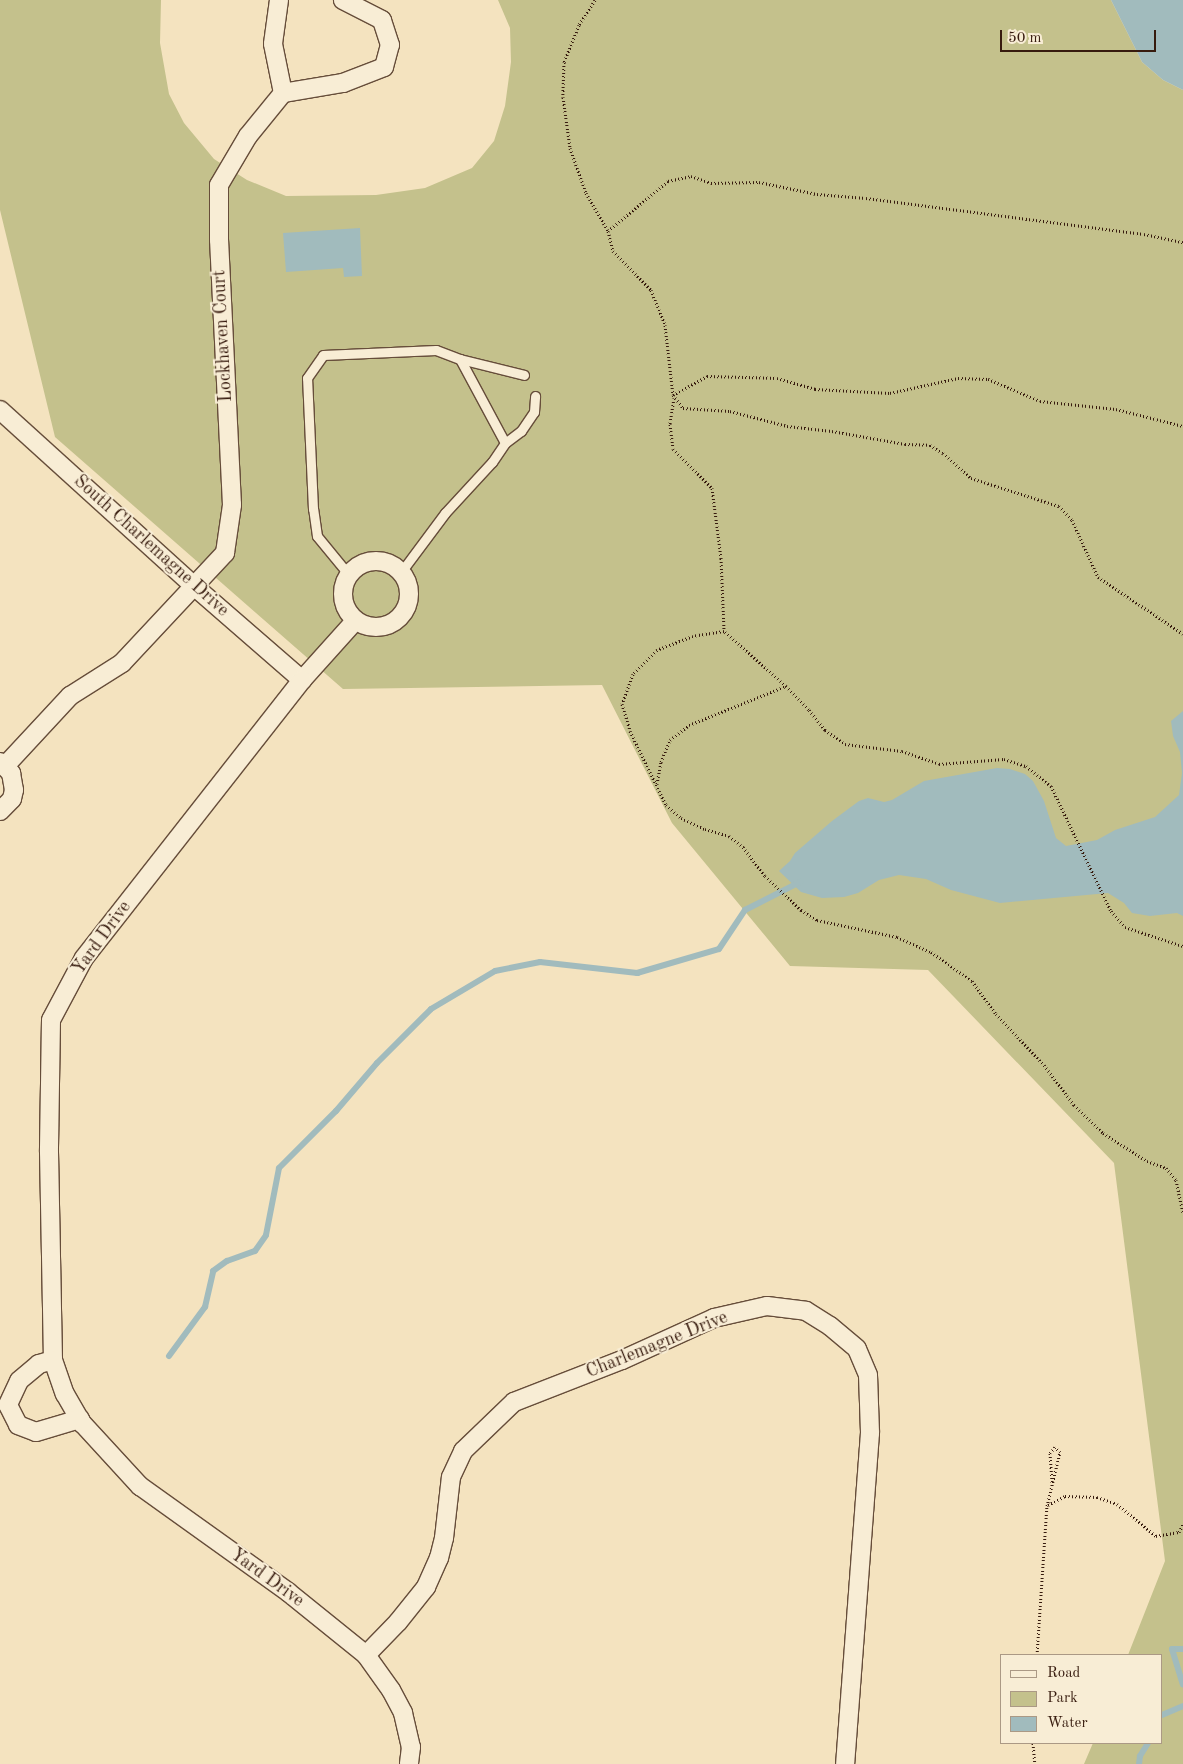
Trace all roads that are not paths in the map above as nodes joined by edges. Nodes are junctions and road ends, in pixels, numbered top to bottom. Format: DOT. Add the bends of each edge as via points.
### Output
graph roads {
  1 [pos="279,0"];
  2 [pos="343,0"];
  3 [pos="283,93"];
  4 [pos="460,359"];
  5 [pos="524,375"];
  6 [pos="535,396"];
  7 [pos="0,410"];
  8 [pos="505,443"];
  9 [pos="401,572"];
  10 [pos="349,575"];
  11 [pos="195,587"];
  12 [pos="355,621"];
  13 [pos="302,680"];
  14 [pos="3,764"];
  15 [pos="0,810"];
  16 [pos="52,1360"];
  17 [pos="80,1419"];
  18 [pos="366,1654"];
  19 [pos="409,1764"];
  20 [pos="845,1764"];
  1 -- 3 [label="street" via="273,44"];
  2 -- 3 [label="street" via="382,20 390,45 384,67 343,83"];
  3 -- 11 [label="street, Lockhaven Court" via="248,136 219,185 218,240 232,505 225,553"];
  4 -- 5 [label="lane"];
  4 -- 8 [label="lane"];
  4 -- 10 [label="lane" via="436,350 324,355 307,378 317,536"];
  6 -- 8 [label="lane" via="534,412 521,431"];
  7 -- 11 [label="street, South Charlemagne Drive"];
  8 -- 9 [label="lane" via="445,513"];
  9 -- 10 [label="street" via="383,561 371,561 361,564"];
  9 -- 12 [label="street" via="410,592 409,603 396,621 376,628"];
  10 -- 12 [label="street" via="343,591 344,602"];
  11 -- 13 [label="street, South Charlemagne Drive"];
  11 -- 14 [label="street, Lockhaven Court" via="122,663 56,708"];
  12 -- 13 [label="street, Yard Drive"];
  13 -- 16 [label="street, Yard Drive" via="84,958 51,1020"];
  14 -- 15 [label="street" via="11,773 14,790 12,799"];
  16 -- 17 [label="street, Yard Drive" via="64,1394"];
  16 -- 17 [label="street" via="39,1364 19,1381 8,1406 18,1425 36,1432"];
  17 -- 18 [label="street, Yard Drive" via="140,1486 288,1592"];
  18 -- 19 [label="street, Yard Drive" via="403,1713 411,1747"];
  18 -- 20 [label="street, Charlemagne Drive" via="426,1587 439,1558 451,1477 463,1451 514,1402 622,1360 714,1318 767,1306 806,1311 857,1349 868,1375 870,1433"];
}
